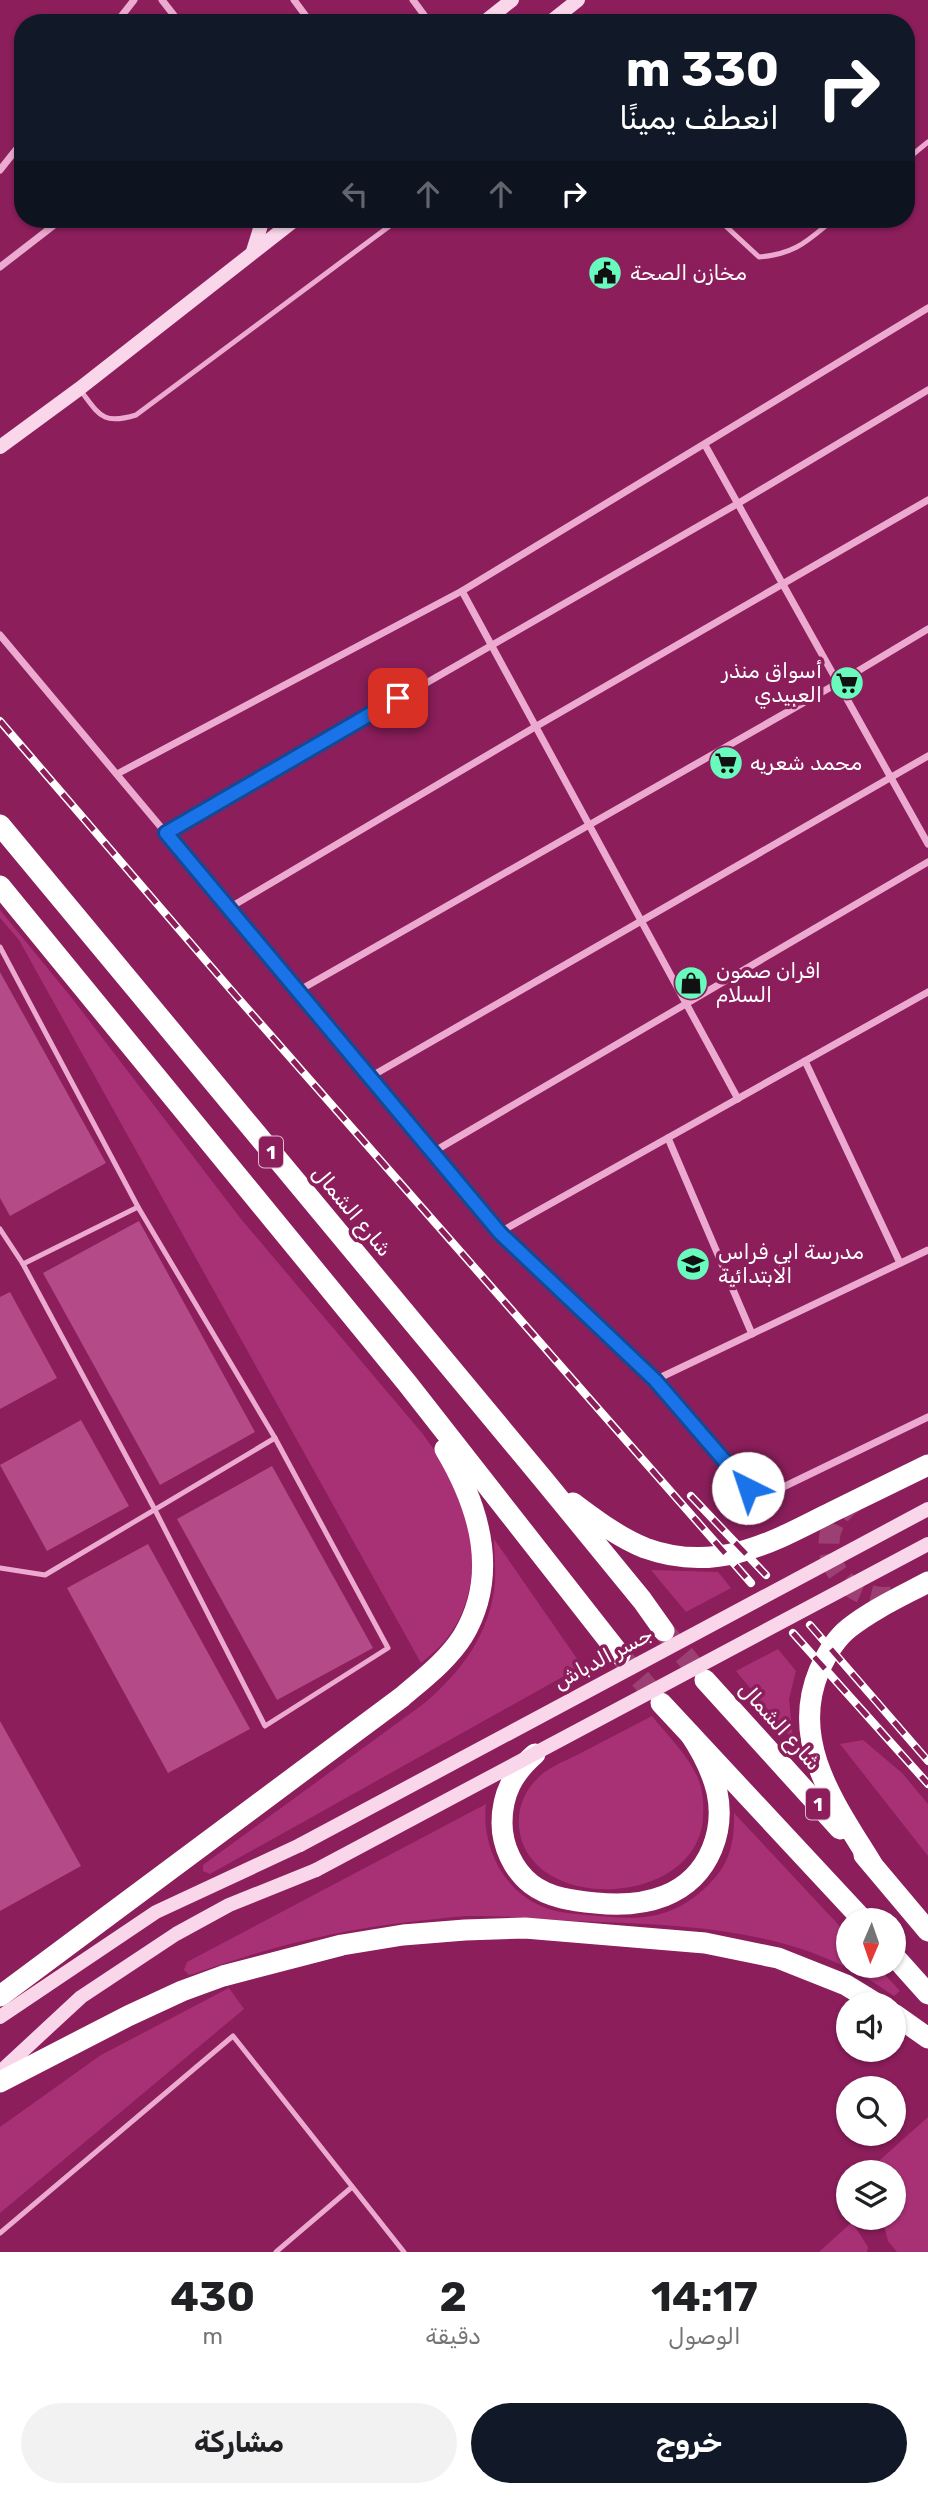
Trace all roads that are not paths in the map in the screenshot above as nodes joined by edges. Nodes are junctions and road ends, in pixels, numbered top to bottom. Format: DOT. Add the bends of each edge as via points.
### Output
graph roads {
  1 [pos="134,0"];
  2 [pos="162,0"];
  3 [pos="512,0"];
  4 [pos="578,0"];
  5 [pos="123,14"];
  6 [pos="173,14"];
  7 [pos="494,14"];
  8 [pos="560,14"];
  9 [pos="14,152"];
  10 [pos="0,170"];
  11 [pos="50,228"];
  12 [pos="260,228"];
  13 [pos="284,228"];
  14 [pos="387,228"];
  15 [pos="728,228"];
  16 [pos="823,228"];
  17 [pos="253,251"];
  18 [pos="0,267"];
  19 [pos="928,308"];
  20 [pos="79,389"];
  21 [pos="928,390"];
  22 [pos="705,445"];
  23 [pos="0,447"];
  24 [pos="928,500"];
  25 [pos="737,504"];
  26 [pos="782,583"];
  27 [pos="462,591"];
  28 [pos="928,629"];
  29 [pos="0,635"];
  30 [pos="491,645"];
  31 [pos="838,683"];
  32 [pos="535,727"];
  33 [pos="928,756"];
  34 [pos="117,774"];
  35 [pos="891,777"];
  36 [pos="588,824"];
  37 [pos="0,825"];
  38 [pos="166,833"];
  39 [pos="928,844"];
  40 [pos="928,862"];
  41 [pos="0,886"];
  42 [pos="229,908"];
  43 [pos="641,921"];
  44 [pos="0,947"];
  45 [pos="298,991"];
  46 [pos="928,992"];
  47 [pos="686,1004"];
  48 [pos="805,1061"];
  49 [pos="370,1077"];
  50 [pos="738,1099"];
  51 [pos="668,1138"];
  52 [pos="433,1152"];
  53 [pos="138,1207"];
  54 [pos="0,1230"];
  55 [pos="500,1233"];
  56 [pos="928,1250"];
  57 [pos="900,1263"];
  58 [pos="23,1264"];
  59 [pos="752,1334"];
  60 [pos="655,1380"];
  61 [pos="407,1383"];
  62 [pos="928,1417"];
  63 [pos="275,1438"];
  64 [pos="928,1465"];
  65 [pos="543,1479"];
  66 [pos="154,1508"];
  67 [pos="928,1508"];
  68 [pos="928,1544"];
  69 [pos="0,1567"];
  70 [pos="928,1582"];
  71 [pos="664,1631"];
  72 [pos="620,1655"];
  73 [pos="705,1680"];
  74 [pos="661,1703"];
  75 [pos="691,1734"];
  76 [pos="534,1754"];
  77 [pos="872,1864"];
  78 [pos="852,1908"];
  79 [pos="928,1931"];
  80 [pos="906,1969"];
  81 [pos="857,1992"];
  82 [pos="928,1994"];
  83 [pos="0,1996"];
  84 [pos="0,2017"];
  85 [pos="906,2022"];
  86 [pos="928,2038"];
  87 [pos="0,2072"];
  88 [pos="0,2082"];
  89 [pos="352,2187"];
  90 [pos="0,2233"];
  91 [pos="276,2252"];
  92 [pos="404,2252"];
  1 -- 5 [label="street"];
  2 -- 6 [label="street"];
  3 -- 7 [label="main road"];
  4 -- 8 [label="main road"];
  9 -- 10 [label="street"];
  11 -- 18 [label="street"];
  12 -- 17 [label="main road"];
  13 -- 17 [label="main road"];
  14 -- 20 [label="lane" via="136,415 100,416"];
  15 -- 16 [label="lane" via="759,257 797,248"];
  17 -- 20 [label="main road"];
  19 -- 22 [label="street"];
  20 -- 23 [label="main road"];
  21 -- 25 [label="street"];
  22 -- 25 [label="street"];
  22 -- 27 [label="street"];
  24 -- 26 [label="street"];
  25 -- 26 [label="street"];
  25 -- 30 [label="street"];
  26 -- 31 [label="street"];
  26 -- 32 [label="street"];
  27 -- 30 [label="street"];
  27 -- 34 [label="street"];
  28 -- 31 [label="street"];
  29 -- 34 [label="street"];
  30 -- 32 [label="street"];
  30 -- 38 [label="street"];
  31 -- 35 [label="street"];
  31 -- 36 [label="street"];
  32 -- 36 [label="street"];
  32 -- 42 [label="street"];
  33 -- 35 [label="street"];
  34 -- 38 [label="street"];
  35 -- 39 [label="street"];
  35 -- 43 [label="street"];
  36 -- 43 [label="street"];
  36 -- 45 [label="street"];
  37 -- 65 [label="highway, شارع الشمال / 1"];
  38 -- 42 [label="street"];
  40 -- 47 [label="street"];
  41 -- 61 [label="highway, 1"];
  42 -- 45 [label="street"];
  43 -- 47 [label="street"];
  43 -- 49 [label="street"];
  44 -- 53 [label="lane"];
  45 -- 49 [label="street"];
  46 -- 48 [label="street"];
  47 -- 50 [label="street"];
  47 -- 52 [label="street"];
  48 -- 50 [label="street"];
  48 -- 57 [label="street"];
  49 -- 52 [label="street"];
  50 -- 51 [label="street"];
  51 -- 55 [label="street"];
  51 -- 59 [label="street"];
  52 -- 55 [label="street"];
  53 -- 58 [label="lane"];
  53 -- 63 [label="lane"];
  54 -- 58 [label="lane"];
  55 -- 60 [label="street"];
  56 -- 57 [label="street"];
  57 -- 59 [label="street"];
  58 -- 66 [label="lane"];
  59 -- 60 [label="street"];
  60 -- 62 [label="street" via="748,1488 760,1493 775,1491"];
  61 -- 72 [label="highway, 1"];
  61 -- 83 [label="highway" via="466,1486 478,1523 481,1582 463,1636 402,1697"];
  63 -- 66 [label="lane"];
  63 -- 66 [label="lane" via="388,1648 265,1726"];
  64 -- 65 [label="highway" via="765,1546 715,1557 671,1555 626,1540"];
  65 -- 71 [label="highway, شارع الشمال / 1"];
  66 -- 69 [label="lane" via="46,1575"];
  67 -- 84 [label="main road, جسر الدباش, bridge" via="300,1846 156,1912"];
  68 -- 76 [label="main road, bridge"];
  70 -- 77 [label="highway" via="869,1615 836,1641 821,1665 810,1699 813,1754"];
  73 -- 77 [label="highway, شارع الشمال / 1"];
  74 -- 75 [label="highway, 1"];
  75 -- 76 [label="highway, bridge" via="717,1793 716,1840 700,1871 674,1893 634,1904 558,1897 530,1884 521,1873 507,1850 502,1825 510,1783"];
  75 -- 78 [label="highway, 1"];
  76 -- 87 [label="main road, bridge" via="316,1870 229,1905 176,1934 81,1997"];
  77 -- 79 [label="highway, شارع الشمال / 1"];
  80 -- 82 [label="highway"];
  81 -- 88 [label="highway" via="816,1972 743,1949 526,1928 440,1932 342,1945 223,1976 128,2016"];
  85 -- 86 [label="highway"];
  89 -- 90 [label="lane" via="233,2036"];
  89 -- 91 [label="lane"];
  89 -- 92 [label="lane"];
}
